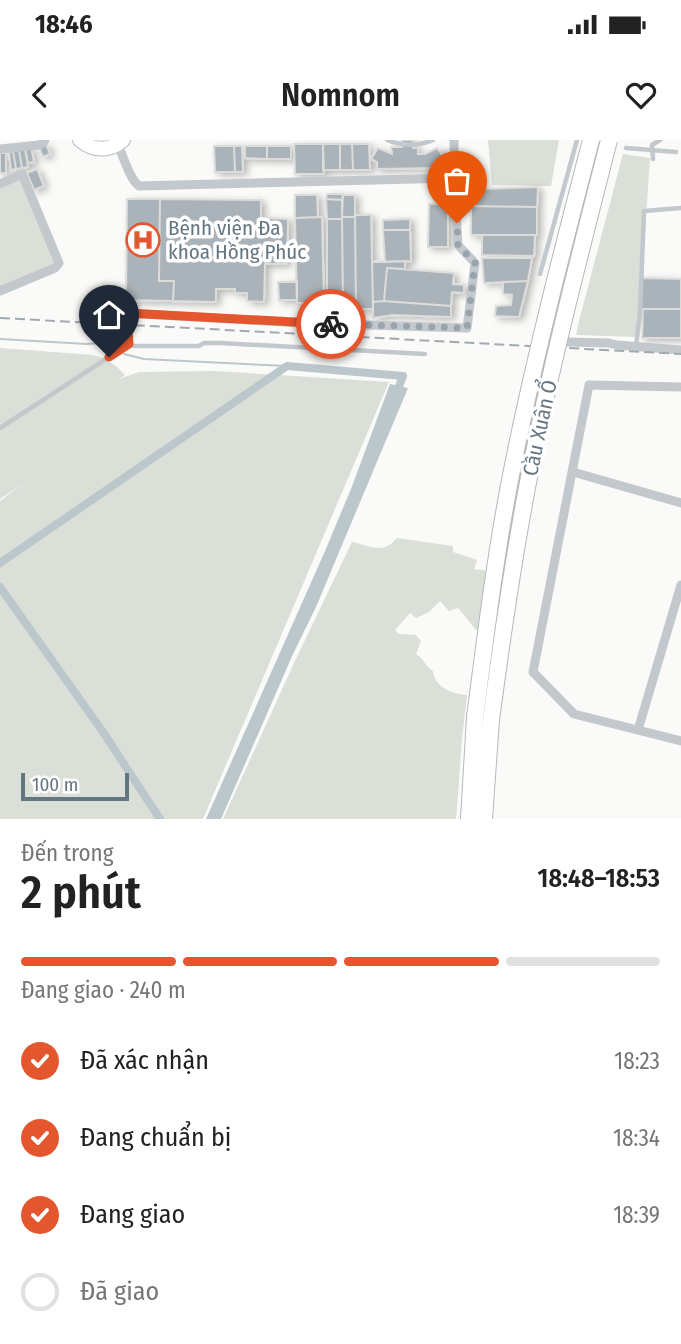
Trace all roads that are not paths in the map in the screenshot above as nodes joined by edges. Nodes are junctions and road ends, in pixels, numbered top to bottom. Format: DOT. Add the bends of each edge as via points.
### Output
graph roads {
  1 [pos="45,140"];
  2 [pos="80,140"];
  3 [pos="387,140"];
  4 [pos="433,140"];
  5 [pos="454,140"];
  6 [pos="577,140"];
  7 [pos="591,140"];
  8 [pos="609,140"];
  9 [pos="660,140"];
  10 [pos="120,142"];
  11 [pos="626,148"];
  12 [pos="0,149"];
  13 [pos="652,150"];
  14 [pos="676,152"];
  15 [pos="653,159"];
  16 [pos="454,178"];
  17 [pos="0,184"];
  18 [pos="681,208"];
  19 [pos="540,274"];
  20 [pos="0,291"];
  21 [pos="127,313"];
  22 [pos="566,342"];
  23 [pos="129,344"];
  24 [pos="636,346"];
  25 [pos="681,350"];
  26 [pos="425,354"];
  27 [pos="681,387"];
  28 [pos="0,428"];
  29 [pos="573,471"];
  30 [pos="681,503"];
  31 [pos="681,585"];
  32 [pos="483,719"];
  33 [pos="638,730"];
  34 [pos="681,741"];
  35 [pos="469,819"];
  36 [pos="484,819"];
  1 -- 12 [label="street" via="39,145"];
  2 -- 10 [label="main road" via="97,149"];
  3 -- 4 [label="lane" via="398,144"];
  5 -- 16 [label="street"];
  6 -- 19 [label="lane"];
  7 -- 32 [label="highway, Cầu Xuân Ổ, bridge" via="513,466 494,573"];
  8 -- 32 [label="highway, Cầu Xuân Ổ, bridge" via="530,471"];
  9 -- 13 [label="lane"];
  10 -- 16 [label="street" via="139,186"];
  11 -- 13 [label="lane"];
  13 -- 14 [label="lane"];
  13 -- 15 [label="lane"];
  16 -- 21 [label="street" via="458,245 475,263 467,328"];
  17 -- 20 [label="street" via="22,174 59,263"];
  18 -- 24 [label="lane" via="644,211"];
  21 -- 23 [label="lane"];
  22 -- 24 [label="street"];
  23 -- 26 [label="lane" via="220,343"];
  23 -- 28 [label="lane"];
  24 -- 25 [label="street"];
  27 -- 29 [label="street" via="589,384"];
  29 -- 30 [label="street"];
  29 -- 33 [label="street" via="533,672 574,714"];
  31 -- 33 [label="street"];
  32 -- 35 [label="highway"];
  32 -- 36 [label="highway"];
  33 -- 34 [label="street"];
}
